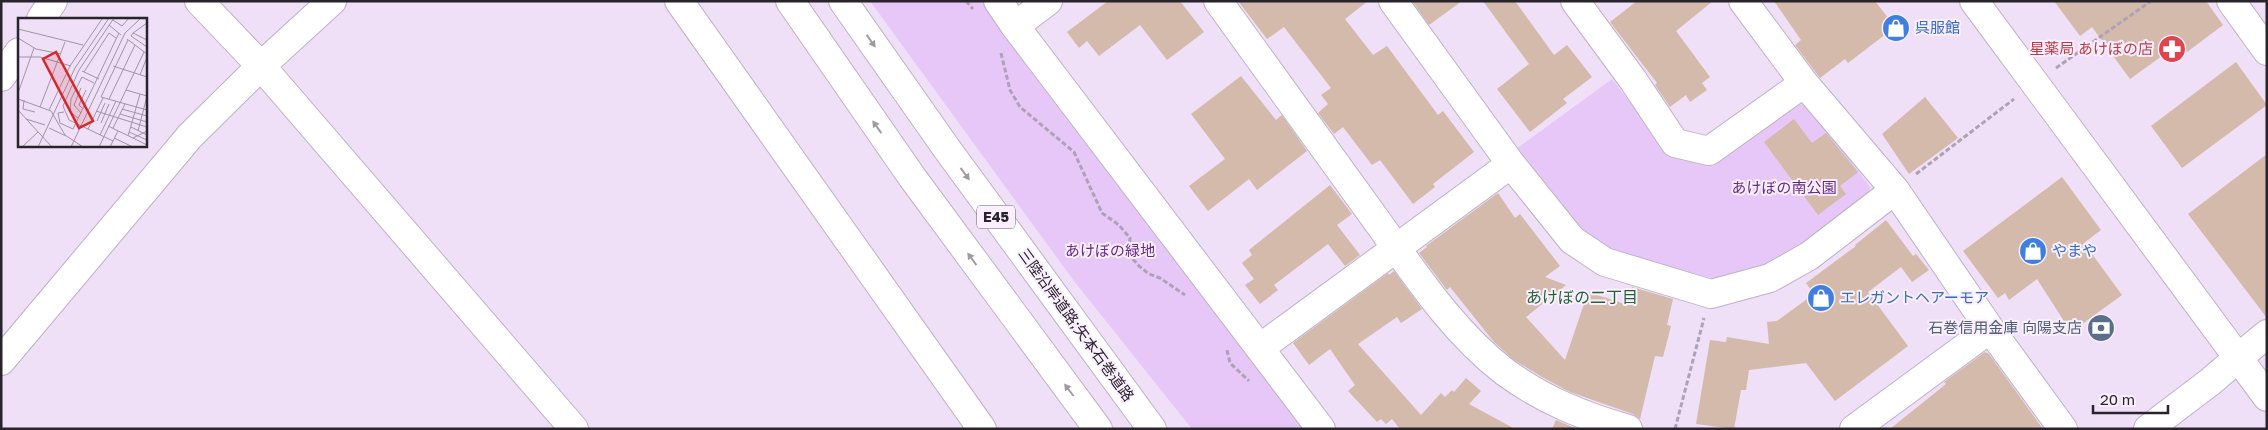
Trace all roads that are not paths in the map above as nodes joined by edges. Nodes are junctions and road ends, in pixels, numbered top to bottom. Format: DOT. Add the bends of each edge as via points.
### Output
graph roads {
  1 [pos="53,1"];
  2 [pos="200,1"];
  3 [pos="332,1"];
  4 [pos="679,1"];
  5 [pos="790,1"];
  6 [pos="843,1"];
  7 [pos="1048,1"];
  8 [pos="1218,1"];
  9 [pos="1393,1"];
  10 [pos="1574,1"];
  11 [pos="1743,1"];
  12 [pos="1974,1"];
  13 [pos="2231,1"];
  14 [pos="988,8"];
  15 [pos="42,18"];
  16 [pos="1015,26"];
  17 [pos="2267,51"];
  18 [pos="18,53"];
  19 [pos="261,66"];
  20 [pos="1,77"];
  21 [pos="1804,83"];
  22 [pos="1511,164"];
  23 [pos="1895,190"];
  24 [pos="1396,248"];
  25 [pos="1990,329"];
  26 [pos="2267,334"];
  27 [pos="1260,348"];
  28 [pos="5,349"];
  29 [pos="2238,358"];
  30 [pos="2267,397"];
  31 [pos="574,429"];
  32 [pos="982,429"];
  33 [pos="1098,429"];
  34 [pos="1152,429"];
  35 [pos="1321,429"];
  36 [pos="1628,429"];
  37 [pos="1854,429"];
  38 [pos="2063,429"];
  39 [pos="2148,429"];
  1 -- 15 [label="main road"];
  2 -- 19 [label="main road"];
  3 -- 19 [label="main road"];
  4 -- 32 [label="main road"];
  33 -- 5 [label="main road, E45, one-way" via="912,177"];
  6 -- 34 [label="main road, 三陸沿岸道路;矢本石巻道路 / E45, one-way"];
  7 -- 16 [label="main road"];
  8 -- 24 [label="main road"];
  9 -- 22 [label="main road"];
  10 -- 21 [label="main road" via="1675,143 1709,151"];
  11 -- 21 [label="main road"];
  12 -- 29 [label="main road"];
  13 -- 17 [label="main road"];
  14 -- 16 [label="main road"];
  16 -- 27 [label="main road"];
  18 -- 20 [label="main road"];
  19 -- 28 [label="main road" via="190,136"];
  19 -- 31 [label="main road"];
  21 -- 23 [label="main road"];
  22 -- 23 [label="main road" via="1572,240 1605,262 1711,294 1770,278 1809,256"];
  22 -- 24 [label="main road"];
  23 -- 25 [label="main road"];
  24 -- 27 [label="main road"];
  24 -- 36 [label="main road" via="1455,325 1504,371 1541,397 1583,416"];
  25 -- 37 [label="main road"];
  25 -- 38 [label="main road"];
  26 -- 29 [label="main road"];
  27 -- 35 [label="main road"];
  29 -- 30 [label="main road"];
  29 -- 39 [label="main road"];
}
